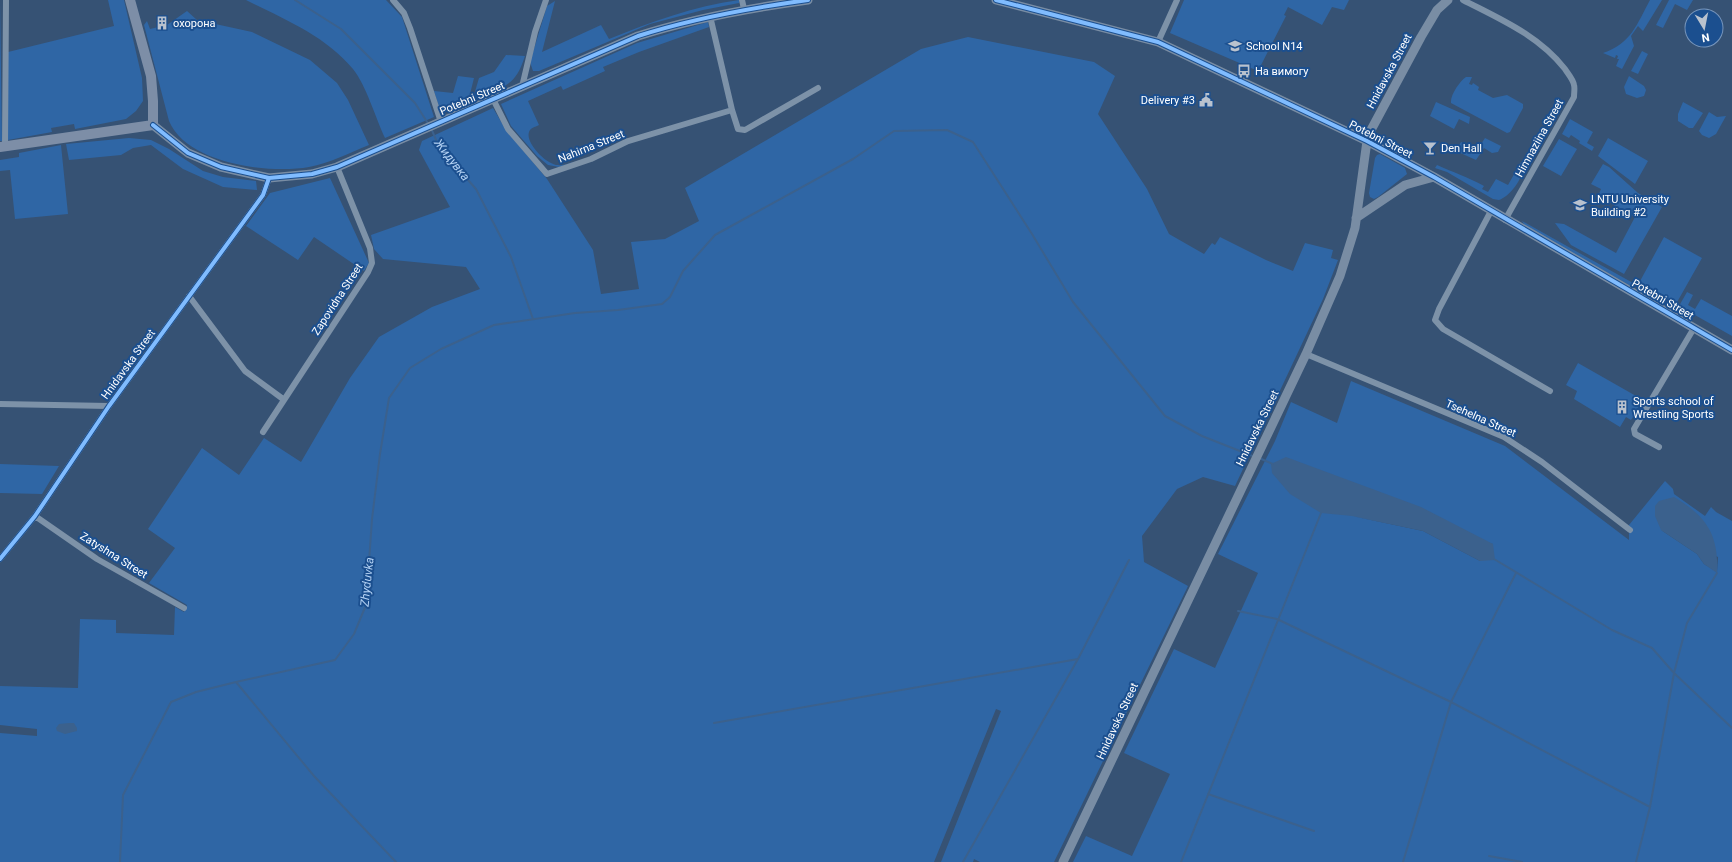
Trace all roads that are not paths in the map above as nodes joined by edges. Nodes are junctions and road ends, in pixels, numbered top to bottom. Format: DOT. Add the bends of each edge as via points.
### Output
graph roads {
  1 [pos="6,0"];
  2 [pos="130,0"];
  3 [pos="393,0"];
  4 [pos="546,0"];
  5 [pos="808,0"];
  6 [pos="996,0"];
  7 [pos="1177,0"];
  8 [pos="1448,0"];
  9 [pos="1463,0"];
  10 [pos="1014,2"];
  11 [pos="743,5"];
  12 [pos="710,16"];
  13 [pos="1158,42"];
  14 [pos="522,87"];
  15 [pos="818,88"];
  16 [pos="493,99"];
  17 [pos="732,110"];
  18 [pos="438,123"];
  19 [pos="153,125"];
  20 [pos="1367,140"];
  21 [pos="2,147"];
  22 [pos="337,167"];
  23 [pos="1434,177"];
  24 [pos="269,178"];
  25 [pos="1491,211"];
  26 [pos="1356,218"];
  27 [pos="1505,220"];
  28 [pos="189,296"];
  29 [pos="1694,328"];
  30 [pos="1732,350"];
  31 [pos="1306,354"];
  32 [pos="1550,391"];
  33 [pos="283,399"];
  34 [pos="0,404"];
  35 [pos="110,406"];
  36 [pos="263,432"];
  37 [pos="1660,447"];
  38 [pos="36,516"];
  39 [pos="1630,530"];
  40 [pos="0,560"];
  41 [pos="184,608"];
  42 [pos="1063,862"];
  1 -- 21 [label="street"];
  2 -- 19 [label="main road" via="151,76"];
  3 -- 18 [label="street" via="404,13 410,28"];
  4 -- 14 [label="street"];
  5 -- 11 [label="street, Potebni Street"];
  6 -- 10 [label="street, Potebni Street"];
  7 -- 13 [label="street"];
  8 -- 20 [label="street, Hnidavska Street" via="1438,10 1421,37"];
  9 -- 27 [label="street, Himnaziina Street" via="1526,33 1543,46 1558,61 1575,86 1574,97"];
  10 -- 13 [label="street, Potebni Street"];
  11 -- 12 [label="street, Potebni Street"];
  12 -- 14 [label="street, Potebni Street" via="638,36"];
  12 -- 17 [label="street"];
  13 -- 20 [label="street, Potebni Street"];
  14 -- 16 [label="street, Potebni Street"];
  15 -- 17 [label="street" via="743,130 737,128"];
  16 -- 17 [label="street, Nahirna Street" via="508,128 547,174 591,159 628,141"];
  16 -- 18 [label="street, Potebni Street"];
  18 -- 22 [label="street, Potebni Street"];
  19 -- 21 [label="main road"];
  19 -- 24 [label="street, Potebni Street" via="188,153 220,167"];
  20 -- 23 [label="street, Potebni Street"];
  20 -- 26 [label="street, Hnidavska Street"];
  22 -- 24 [label="street, Potebni Street" via="312,174"];
  22 -- 33 [label="street, Zapovidna Street" via="370,248 372,264"];
  23 -- 25 [label="street, Potebni Street"];
  23 -- 26 [label="street" via="1405,185"];
  24 -- 28 [label="street, Hnidavska Street" via="263,195"];
  25 -- 27 [label="street, Potebni Street"];
  25 -- 32 [label="street" via="1435,320 1443,329"];
  26 -- 31 [label="street, Hnidavska Street" via="1340,276"];
  27 -- 29 [label="street, Potebni Street"];
  28 -- 33 [label="street" via="244,371"];
  28 -- 35 [label="street, Hnidavska Street"];
  29 -- 30 [label="street, Potebni Street"];
  29 -- 37 [label="street" via="1634,429 1635,434"];
  31 -- 39 [label="street, Tsehelna Street" via="1504,437 1547,466"];
  31 -- 42 [label="street, Hnidavska Street"];
  33 -- 36 [label="street, Zapovidna Street"];
  34 -- 35 [label="street"];
  35 -- 38 [label="street, Hnidavska Street"];
  38 -- 40 [label="street, Hnidavska Street"];
  38 -- 41 [label="street, Zatyshna Street" via="97,559"];
}
